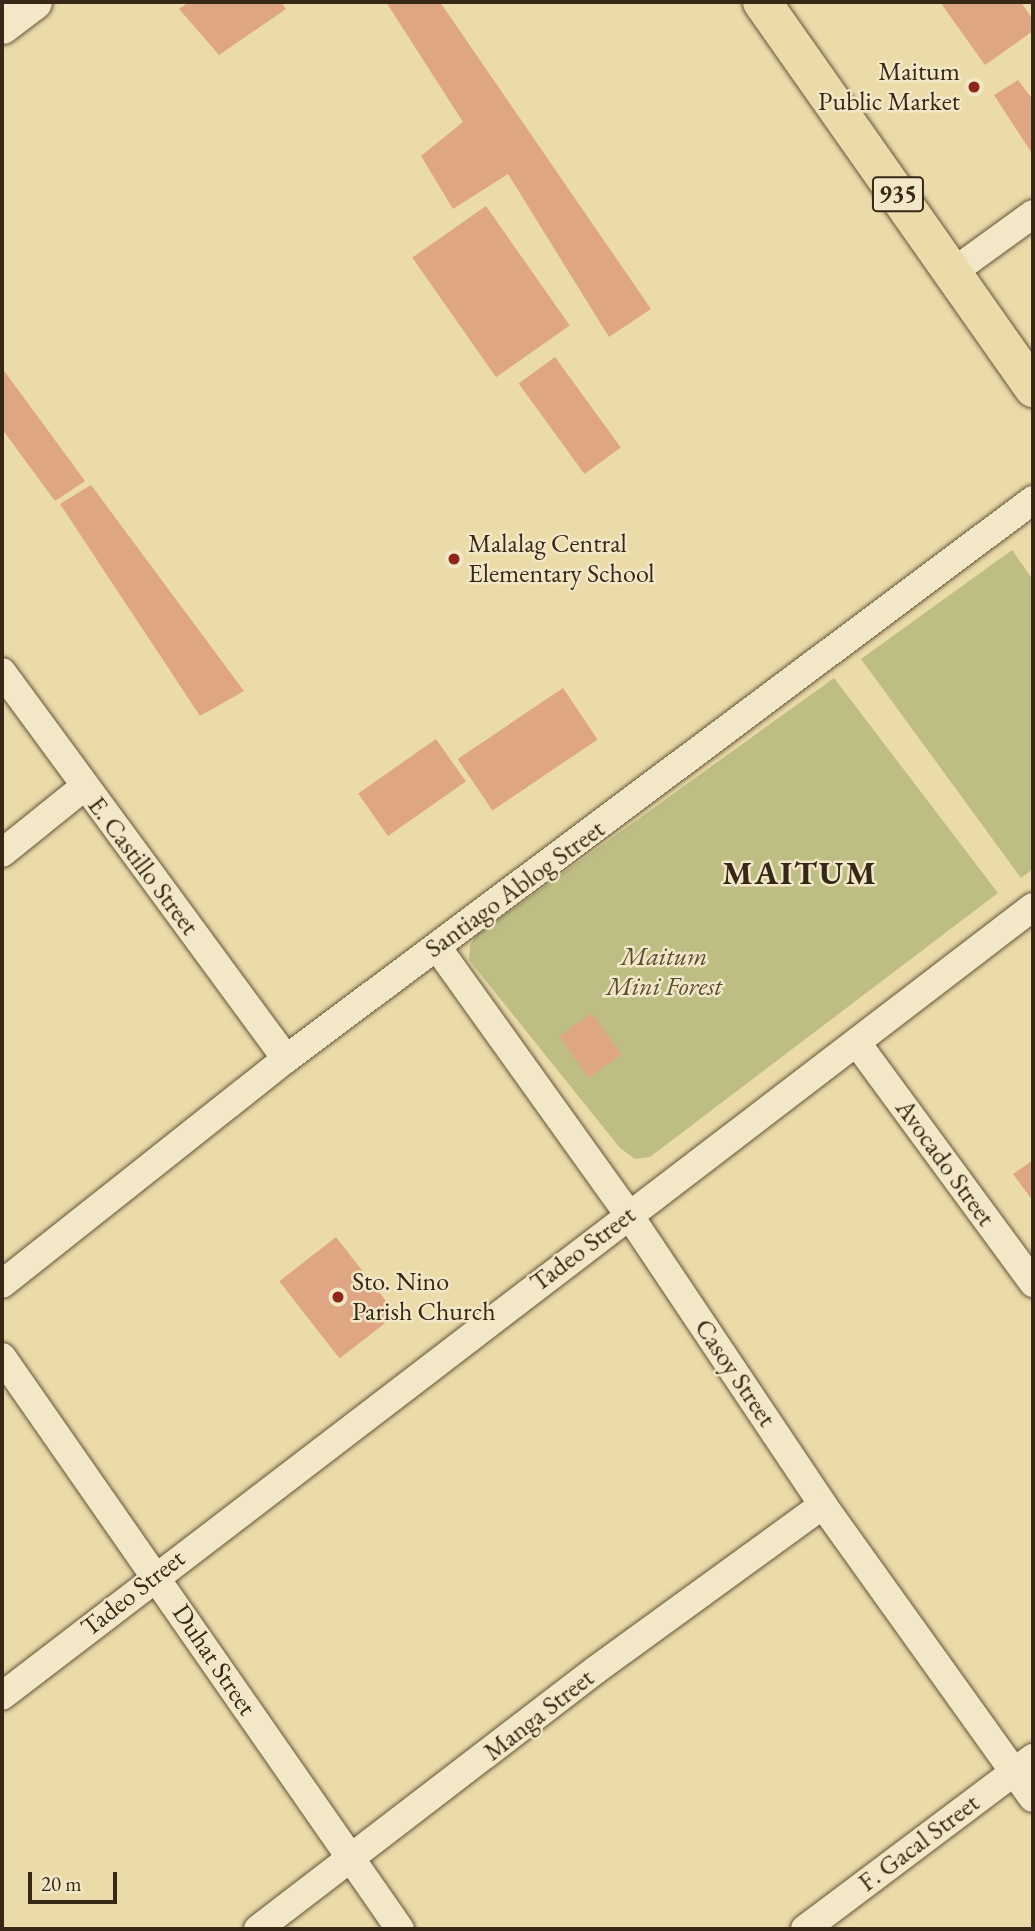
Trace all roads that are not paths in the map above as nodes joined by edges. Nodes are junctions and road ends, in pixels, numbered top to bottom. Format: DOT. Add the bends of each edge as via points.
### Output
graph roads {
  1 [pos="34,2"];
  2 [pos="762,2"];
  3 [pos="2,26"];
  4 [pos="1033,214"];
  5 [pos="953,272"];
  6 [pos="1033,387"];
  7 [pos="1033,500"];
  8 [pos="2,672"];
  9 [pos="84,787"];
  10 [pos="2,853"];
  11 [pos="1033,907"];
  12 [pos="437,947"];
  13 [pos="857,1043"];
  14 [pos="286,1059"];
  15 [pos="629,1215"];
  16 [pos="1033,1283"];
  17 [pos="2,1284"];
  18 [pos="2,1356"];
  19 [pos="823,1505"];
  20 [pos="156,1574"];
  21 [pos="2,1696"];
  22 [pos="1024,1765"];
  23 [pos="1033,1798"];
  24 [pos="350,1861"];
  25 [pos="258,1929"];
  26 [pos="400,1929"];
  27 [pos="805,1929"];
  1 -- 3 [label="street"];
  2 -- 5 [label="main road, 935"];
  4 -- 5 [label="street"];
  5 -- 6 [label="main road, 935"];
  7 -- 12 [label="street, Santiago Ablog Street"];
  8 -- 9 [label="street, E. Castillo Street"];
  9 -- 10 [label="street"];
  9 -- 14 [label="street, E. Castillo Street"];
  11 -- 13 [label="street, Tadeo Street"];
  12 -- 14 [label="street, Santiago Ablog Street"];
  12 -- 15 [label="street, Casoy Street"];
  13 -- 15 [label="street, Tadeo Street"];
  13 -- 16 [label="street, Avocado Street"];
  14 -- 17 [label="street, Santiago Ablog Street"];
  15 -- 19 [label="street, Casoy Street"];
  15 -- 20 [label="street, Tadeo Street"];
  18 -- 20 [label="street, Duhat Street"];
  19 -- 22 [label="street, Casoy Street"];
  19 -- 24 [label="street, Manga Street" via="597,1669"];
  20 -- 21 [label="street, Tadeo Street"];
  20 -- 24 [label="street, Duhat Street"];
  22 -- 23 [label="street, Casoy Street"];
  22 -- 27 [label="street, F. Gacal Street"];
  24 -- 25 [label="street, Manga Street"];
  24 -- 26 [label="street, Duhat Street"];
}
